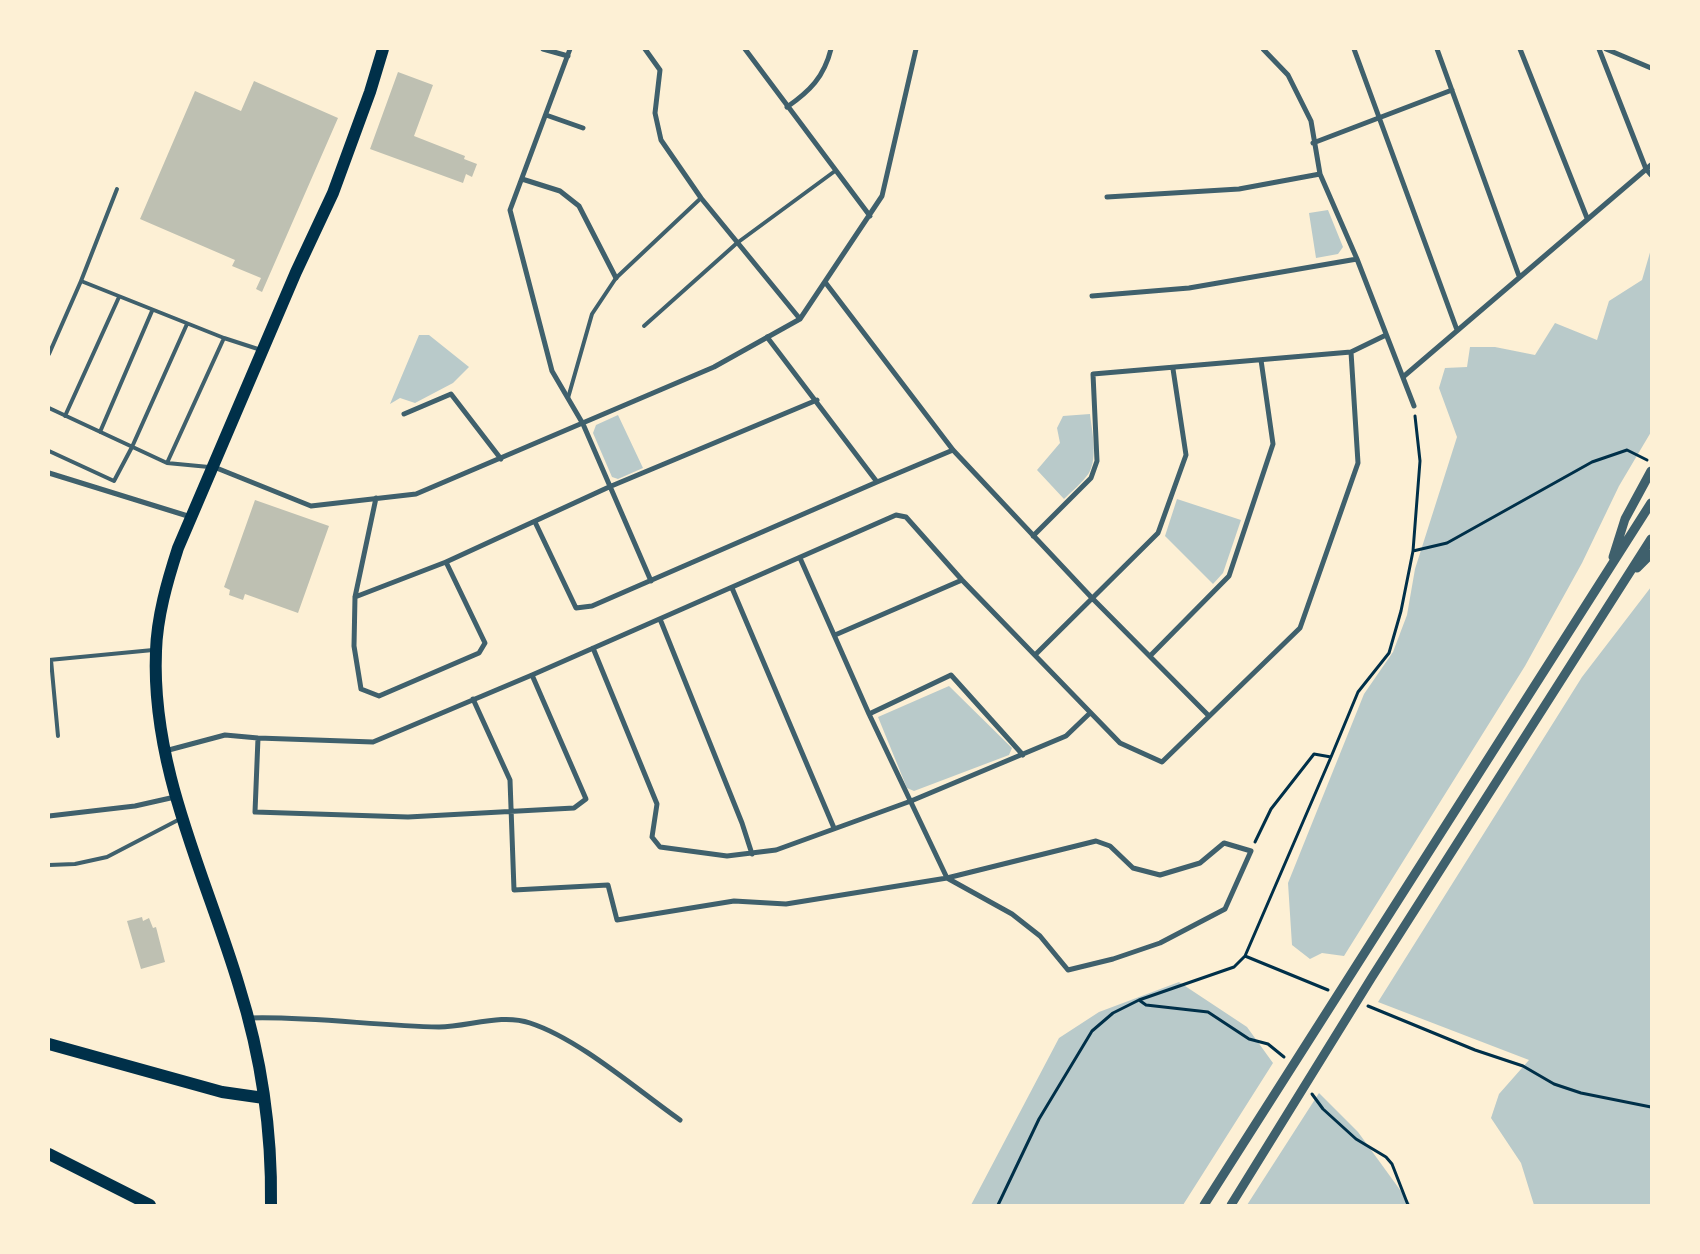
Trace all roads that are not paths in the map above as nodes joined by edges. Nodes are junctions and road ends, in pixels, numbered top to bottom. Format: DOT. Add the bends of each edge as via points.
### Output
graph roads {
  1 [pos="383,49"];
  2 [pos="543,49"];
  3 [pos="570,49"];
  4 [pos="645,49"];
  5 [pos="745,49"];
  6 [pos="832,49"];
  7 [pos="916,49"];
  8 [pos="1263,49"];
  9 [pos="1354,49"];
  10 [pos="1437,49"];
  11 [pos="1520,49"];
  12 [pos="1599,49"];
  13 [pos="1606,49"];
  14 [pos="568,56"];
  15 [pos="1651,68"];
  16 [pos="1452,90"];
  17 [pos="787,107"];
  18 [pos="546,115"];
  19 [pos="1378,118"];
  20 [pos="582,128"];
  21 [pos="1314,144"];
  22 [pos="1651,165"];
  23 [pos="1646,169"];
  24 [pos="835,171"];
  25 [pos="1320,174"];
  26 [pos="1651,175"];
  27 [pos="522,179"];
  28 [pos="117,189"];
  29 [pos="1107,197"];
  30 [pos="701,198"];
  31 [pos="870,216"];
  32 [pos="1587,218"];
  33 [pos="736,243"];
  34 [pos="1357,259"];
  35 [pos="1519,276"];
  36 [pos="616,278"];
  37 [pos="80,281"];
  38 [pos="825,282"];
  39 [pos="1092,296"];
  40 [pos="119,297"];
  41 [pos="152,311"];
  42 [pos="800,319"];
  43 [pos="187,324"];
  44 [pos="644,326"];
  45 [pos="1456,330"];
  46 [pos="1386,335"];
  47 [pos="768,337"];
  48 [pos="224,338"];
  49 [pos="263,350"];
  50 [pos="1351,352"];
  51 [pos="49,354"];
  52 [pos="1261,360"];
  53 [pos="1173,369"];
  54 [pos="1403,377"];
  55 [pos="568,398"];
  56 [pos="817,400"];
  57 [pos="1414,406"];
  58 [pos="49,408"];
  59 [pos="404,414"];
  60 [pos="65,416"];
  61 [pos="583,424"];
  62 [pos="100,432"];
  63 [pos="132,447"];
  64 [pos="953,450"];
  65 [pos="49,451"];
  66 [pos="501,459"];
  67 [pos="167,463"];
  68 [pos="214,467"];
  69 [pos="1651,471"];
  70 [pos="49,473"];
  71 [pos="877,482"];
  72 [pos="609,487"];
  73 [pos="376,498"];
  74 [pos="1651,503"];
  75 [pos="192,517"];
  76 [pos="536,522"];
  77 [pos="1033,536"];
  78 [pos="1651,539"];
  79 [pos="1651,554"];
  80 [pos="800,558"];
  81 [pos="446,562"];
  82 [pos="1610,569"];
  83 [pos="962,580"];
  84 [pos="1625,580"];
  85 [pos="651,581"];
  86 [pos="732,588"];
  87 [pos="355,597"];
  88 [pos="1092,598"];
  89 [pos="660,619"];
  90 [pos="835,635"];
  91 [pos="593,648"];
  92 [pos="156,650"];
  93 [pos="1036,655"];
  94 [pos="1150,656"];
  95 [pos="50,660"];
  96 [pos="532,675"];
  97 [pos="473,699"];
  98 [pos="1090,713"];
  99 [pos="869,714"];
  100 [pos="1208,715"];
  101 [pos="58,736"];
  102 [pos="258,738"];
  103 [pos="164,752"];
  104 [pos="1023,754"];
  105 [pos="175,797"];
  106 [pos="911,801"];
  107 [pos="510,813"];
  108 [pos="49,816"];
  109 [pos="182,818"];
  110 [pos="834,828"];
  111 [pos="752,854"];
  112 [pos="49,865"];
  113 [pos="947,878"];
  114 [pos="248,1018"];
  115 [pos="49,1044"];
  116 [pos="264,1098"];
  117 [pos="680,1120"];
  118 [pos="49,1154"];
  119 [pos="150,1205"];
  120 [pos="271,1205"];
  121 [pos="1204,1205"];
  122 [pos="1231,1205"];
  1 -- 49 [label="main road" via="333,193"];
  2 -- 14 [label="street"];
  3 -- 14 [label="street"];
  4 -- 30 [label="street" via="660,70 655,113 661,140"];
  5 -- 17 [label="street"];
  6 -- 17 [label="street" via="823,73 811,90"];
  7 -- 31 [label="street" via="882,196"];
  8 -- 21 [label="street" via="1288,75 1311,121"];
  9 -- 19 [label="street"];
  10 -- 16 [label="street"];
  11 -- 32 [label="street"];
  12 -- 23 [label="street"];
  13 -- 15 [label="street"];
  14 -- 18 [label="street"];
  16 -- 19 [label="street"];
  16 -- 35 [label="street"];
  17 -- 24 [label="street"];
  18 -- 20 [label="street"];
  18 -- 27 [label="street"];
  19 -- 21 [label="street"];
  19 -- 45 [label="street"];
  21 -- 25 [label="street"];
  22 -- 23 [label="street"];
  23 -- 26 [label="street"];
  23 -- 32 [label="street"];
  24 -- 31 [label="street"];
  24 -- 33 [label="lane"];
  25 -- 29 [label="street" via="1238,189"];
  25 -- 34 [label="street"];
  27 -- 36 [label="street" via="560,191 579,206"];
  27 -- 55 [label="street" via="510,210 552,371"];
  28 -- 37 [label="lane"];
  30 -- 33 [label="street"];
  30 -- 36 [label="lane"];
  31 -- 38 [label="street"];
  32 -- 35 [label="street"];
  33 -- 42 [label="street"];
  33 -- 44 [label="lane"];
  34 -- 39 [label="street" via="1189,288"];
  34 -- 46 [label="street"];
  35 -- 45 [label="street"];
  36 -- 55 [label="lane" via="592,314"];
  37 -- 40 [label="lane"];
  37 -- 51 [label="lane"];
  38 -- 42 [label="street"];
  38 -- 64 [label="street"];
  40 -- 41 [label="lane"];
  40 -- 60 [label="lane"];
  41 -- 43 [label="lane"];
  41 -- 62 [label="lane"];
  42 -- 47 [label="street"];
  43 -- 48 [label="lane"];
  43 -- 63 [label="lane"];
  45 -- 54 [label="street"];
  46 -- 50 [label="street"];
  46 -- 54 [label="street"];
  47 -- 56 [label="street"];
  47 -- 61 [label="street" via="714,367"];
  48 -- 49 [label="lane"];
  48 -- 67 [label="lane"];
  49 -- 68 [label="main road"];
  50 -- 52 [label="street"];
  50 -- 100 [label="street" via="1358,463 1300,628"];
  52 -- 53 [label="street"];
  52 -- 94 [label="street" via="1273,444 1229,576"];
  53 -- 77 [label="street" via="1093,374 1098,461 1091,478"];
  53 -- 88 [label="street" via="1186,455 1158,533"];
  54 -- 57 [label="street"];
  55 -- 61 [label="street"];
  56 -- 71 [label="street"];
  56 -- 72 [label="street"];
  58 -- 60 [label="lane"];
  59 -- 66 [label="street" via="451,394"];
  60 -- 62 [label="lane"];
  61 -- 66 [label="street"];
  61 -- 72 [label="street"];
  62 -- 63 [label="lane"];
  63 -- 65 [label="lane" via="114,481"];
  63 -- 67 [label="lane"];
  64 -- 71 [label="street"];
  64 -- 77 [label="street"];
  66 -- 73 [label="street" via="416,494"];
  67 -- 68 [label="lane"];
  68 -- 73 [label="street" via="311,506"];
  68 -- 75 [label="main road"];
  69 -- 82 [label="street" via="1625,519"];
  70 -- 75 [label="street"];
  71 -- 85 [label="street"];
  72 -- 76 [label="street"];
  72 -- 85 [label="street"];
  73 -- 87 [label="street"];
  74 -- 82 [label="street"];
  75 -- 92 [label="main road" via="166,586"];
  76 -- 81 [label="street"];
  76 -- 85 [label="street" via="576,608 592,606"];
  77 -- 88 [label="street"];
  78 -- 84 [label="street"];
  79 -- 84 [label="street"];
  80 -- 83 [label="street" via="896,515 906,517"];
  80 -- 86 [label="street"];
  80 -- 90 [label="street"];
  81 -- 87 [label="street"];
  81 -- 87 [label="street" via="485,643 479,653 379,696 361,689 354,646"];
  82 -- 121 [label="street"];
  83 -- 90 [label="street"];
  83 -- 93 [label="street"];
  84 -- 122 [label="street"];
  86 -- 89 [label="street"];
  86 -- 110 [label="street"];
  88 -- 93 [label="street"];
  88 -- 94 [label="street"];
  89 -- 91 [label="street"];
  89 -- 111 [label="street"];
  90 -- 99 [label="street"];
  91 -- 96 [label="street"];
  91 -- 111 [label="street" via="657,804 652,837 660,847 727,856"];
  92 -- 95 [label="lane"];
  92 -- 103 [label="main road" via="157,712"];
  93 -- 98 [label="street"];
  94 -- 100 [label="street"];
  95 -- 101 [label="lane"];
  96 -- 97 [label="street"];
  96 -- 107 [label="street" via="586,798 574,808"];
  97 -- 102 [label="street" via="373,742"];
  97 -- 107 [label="street" via="510,780"];
  98 -- 100 [label="street" via="1120,743 1162,762"];
  98 -- 104 [label="street" via="1066,736"];
  99 -- 104 [label="street" via="951,675"];
  99 -- 106 [label="street"];
  102 -- 103 [label="street" via="225,735"];
  102 -- 107 [label="street" via="255,812 408,817"];
  103 -- 105 [label="main road"];
  104 -- 106 [label="street"];
  105 -- 108 [label="street" via="135,806"];
  105 -- 109 [label="main road"];
  106 -- 110 [label="street"];
  106 -- 113 [label="street"];
  107 -- 113 [label="street" via="514,890 608,885 617,920 734,902 786,904"];
  109 -- 112 [label="lane" via="107,857"];
  109 -- 114 [label="main road"];
  110 -- 111 [label="street" via="776,850"];
  113 -- 113 [label="street" via="1096,841 1110,846 1133,868 1160,875 1200,863 1224,843 1251,851 1225,909 1160,943 1068,970 1040,936 1012,914"];
  114 -- 116 [label="main road"];
  114 -- 117 [label="street" via="281,1017 441,1027 506,1020 527,1022 570,1042"];
  115 -- 116 [label="main road" via="222,1092"];
  116 -- 120 [label="main road"];
  118 -- 119 [label="main road"];
}
